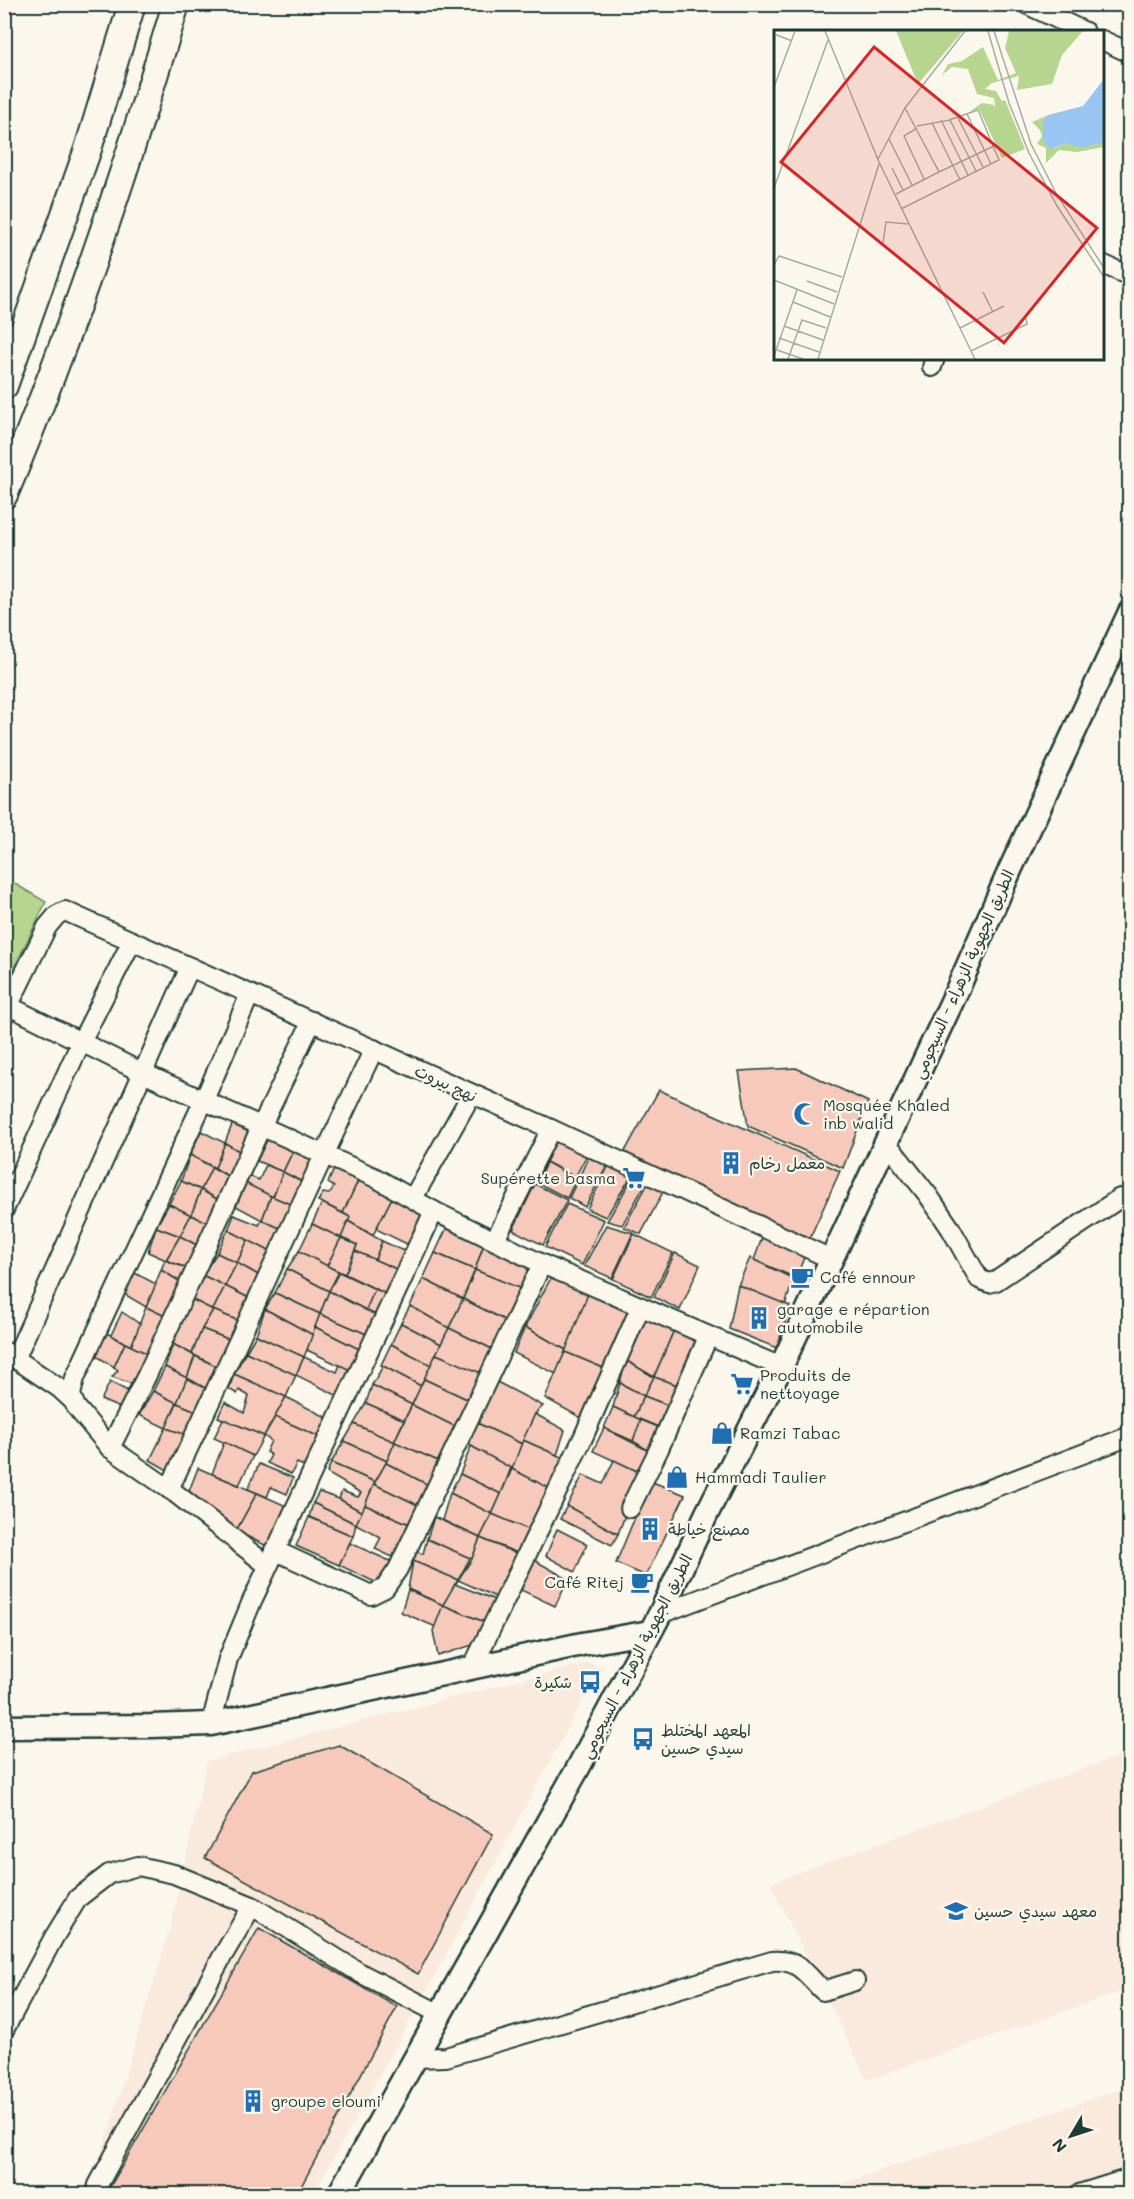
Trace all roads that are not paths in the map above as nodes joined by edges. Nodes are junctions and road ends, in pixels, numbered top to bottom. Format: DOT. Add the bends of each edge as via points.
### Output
graph roads {
  1 [pos="132,4"];
  2 [pos="176,4"];
  3 [pos="1026,4"];
  4 [pos="1081,30"];
  5 [pos="1104,41"];
  6 [pos="1130,53"];
  7 [pos="1104,265"];
  8 [pos="1130,276"];
  9 [pos="4,386"];
  10 [pos="4,495"];
  11 [pos="1130,612"];
  12 [pos="132,941"];
  13 [pos="190,967"];
  14 [pos="250,994"];
  15 [pos="7,1010"];
  16 [pos="312,1021"];
  17 [pos="81,1042"];
  18 [pos="374,1049"];
  19 [pos="142,1073"];
  20 [pos="471,1095"];
  21 [pos="204,1100"];
  22 [pos="262,1125"];
  23 [pos="550,1129"];
  24 [pos="886,1142"];
  25 [pos="324,1154"];
  26 [pos="413,1198"];
  27 [pos="1120,1198"];
  28 [pos="4,1210"];
  29 [pos="434,1212"];
  30 [pos="495,1240"];
  31 [pos="831,1258"];
  32 [pos="542,1264"];
  33 [pos="640,1308"];
  34 [pos="708,1337"];
  35 [pos="10,1354"];
  36 [pos="781,1367"];
  37 [pos="73,1401"];
  38 [pos="1130,1436"];
  39 [pos="110,1448"];
  40 [pos="169,1489"];
  41 [pos="630,1508"];
  42 [pos="271,1558"];
  43 [pos="655,1623"];
  44 [pos="472,1668"];
  45 [pos="211,1724"];
  46 [pos="4,1727"];
  47 [pos="252,1906"];
  48 [pos="855,1981"];
  49 [pos="440,2014"];
  50 [pos="4,2030"];
  51 [pos="416,2058"];
  52 [pos="1130,2178"];
  53 [pos="96,2194"];
  54 [pos="339,2194"];
  55 [pos="1078,2194"];
  1 -- 9 [label="highway" via="74,191"];
  2 -- 10 [label="highway" via="97,251"];
  3 -- 4 [label="street"];
  5 -- 6 [label="street"];
  7 -- 8 [label="street"];
  11 -- 24 [label="main road, الطريق الجهوية الزهراء - السيجومي"];
  12 -- 13 [label="street, نهج بيروت"];
  12 -- 15 [label="street, نهج بيروت" via="61,912 47,927"];
  12 -- 17 [label="street"];
  13 -- 14 [label="street, نهج بيروت"];
  13 -- 19 [label="street"];
  14 -- 16 [label="street, نهج بيروت"];
  14 -- 21 [label="street"];
  15 -- 17 [label="street"];
  16 -- 18 [label="street, نهج بيروت"];
  16 -- 22 [label="street"];
  17 -- 19 [label="street"];
  17 -- 28 [label="street"];
  18 -- 20 [label="street, نهج بيروت"];
  18 -- 25 [label="street"];
  19 -- 21 [label="street"];
  19 -- 35 [label="street"];
  20 -- 23 [label="street, نهج بيروت"];
  20 -- 26 [label="street"];
  21 -- 22 [label="street"];
  21 -- 37 [label="street" via="75,1378"];
  22 -- 25 [label="street"];
  22 -- 39 [label="street"];
  23 -- 30 [label="street"];
  23 -- 31 [label="street, نهج بيروت"];
  24 -- 27 [label="street" via="928,1195 983,1282 996,1281"];
  24 -- 31 [label="main road, الطريق الجهوية الزهراء - السيجومي"];
  25 -- 26 [label="street"];
  25 -- 40 [label="street"];
  26 -- 29 [label="street"];
  29 -- 30 [label="street"];
  29 -- 42 [label="street"];
  30 -- 32 [label="street"];
  31 -- 36 [label="main road, الطريق الجهوية الزهراء - السيجومي"];
  32 -- 33 [label="street"];
  32 -- 42 [label="street" via="398,1569 385,1588 371,1595"];
  33 -- 34 [label="street"];
  33 -- 44 [label="street" via="582,1440"];
  34 -- 36 [label="street"];
  34 -- 41 [label="street"];
  35 -- 37 [label="street"];
  36 -- 43 [label="main road, الطريق الجهوية الزهراء - السيجومي"];
  37 -- 39 [label="street"];
  38 -- 43 [label="street"];
  39 -- 40 [label="street"];
  40 -- 42 [label="street"];
  42 -- 45 [label="street" via="228,1659"];
  43 -- 44 [label="main road"];
  43 -- 49 [label="main road, الطريق الجهوية الزهراء - السيجومي"];
  44 -- 45 [label="main road"];
  45 -- 46 [label="main road"];
  47 -- 49 [label="street" via="362,1974"];
  47 -- 50 [label="street" via="174,1874 138,1866 109,1874 78,1898"];
  47 -- 53 [label="street"];
  48 -- 51 [label="street" via="823,1991 795,1964 772,1961 446,2057"];
  49 -- 51 [label="main road, الطريق الجهوية الزهراء - السيجومي"];
  51 -- 54 [label="main road, الطريق الجهوية الزهراء - السيجومي"];
  52 -- 55 [label="street"];
}
